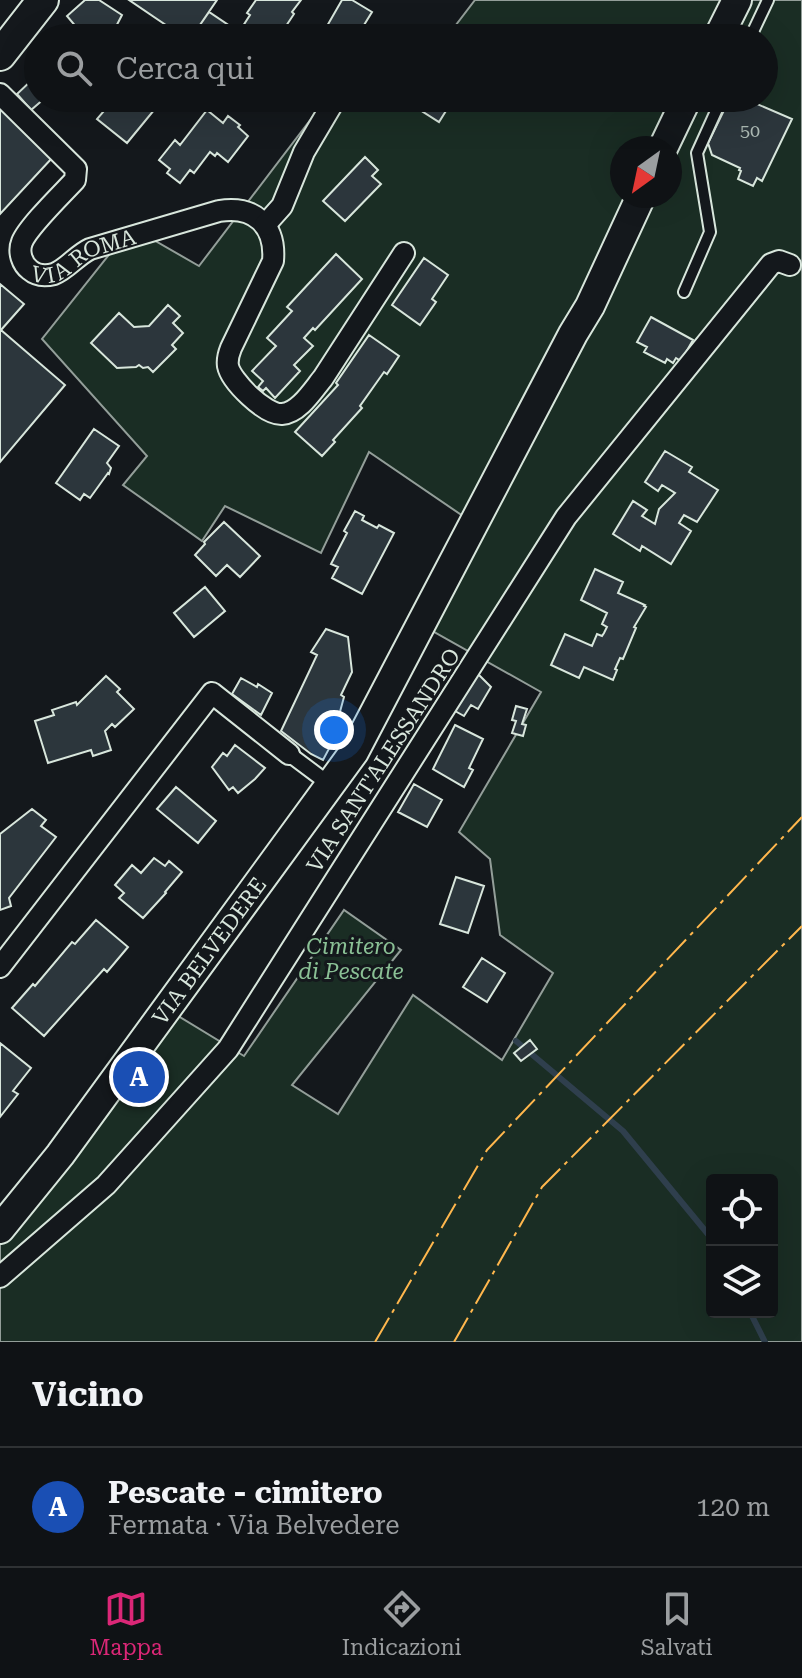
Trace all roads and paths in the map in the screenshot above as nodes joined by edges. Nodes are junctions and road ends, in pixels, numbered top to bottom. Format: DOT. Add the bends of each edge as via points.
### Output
graph roads {
  1 [pos="43,0"];
  2 [pos="737,0"];
  3 [pos="768,0"];
  4 [pos="24,24"];
  5 [pos="24,24"];
  6 [pos="725,24"];
  7 [pos="757,24"];
  8 [pos="0,55"];
  9 [pos="0,94"];
  10 [pos="328,112"];
  11 [pos="680,112"];
  12 [pos="716,112"];
  13 [pos="669,136"];
  14 [pos="635,208"];
  15 [pos="265,225"];
  16 [pos="404,253"];
  17 [pos="790,265"];
  18 [pos="684,292"];
  19 [pos="289,754"];
  20 [pos="329,784"];
  21 [pos="0,967"];
  22 [pos="0,1229"];
  23 [pos="0,1277"];
  1 -- 5 [label="main road"];
  2 -- 6 [label="main road"];
  3 -- 7 [label="lane"];
  4 -- 8 [label="main road"];
  9 -- 15 [label="street, VIA ROMA" via="76,169 75,180 22,241 21,257 36,274 60,271 90,249 219,211 249,213"];
  10 -- 15 [label="street" via="282,206"];
  11 -- 13 [label="main road"];
  12 -- 18 [label="lane" via="697,153 710,232"];
  14 -- 20 [label="main road, VIA BELVEDERE" via="590,306 354,752"];
  15 -- 16 [label="street" via="274,247 273,261 231,348 228,366 255,400 277,414 294,409 323,378"];
  17 -- 23 [label="street, VIA SANT'ALESSANDRO" via="771,264 566,517 228,1049 106,1185"];
  19 -- 20 [label="street"];
  19 -- 21 [label="street" via="212,693"];
  20 -- 22 [label="main road, VIA BELVEDERE" via="60,1155"];
}
